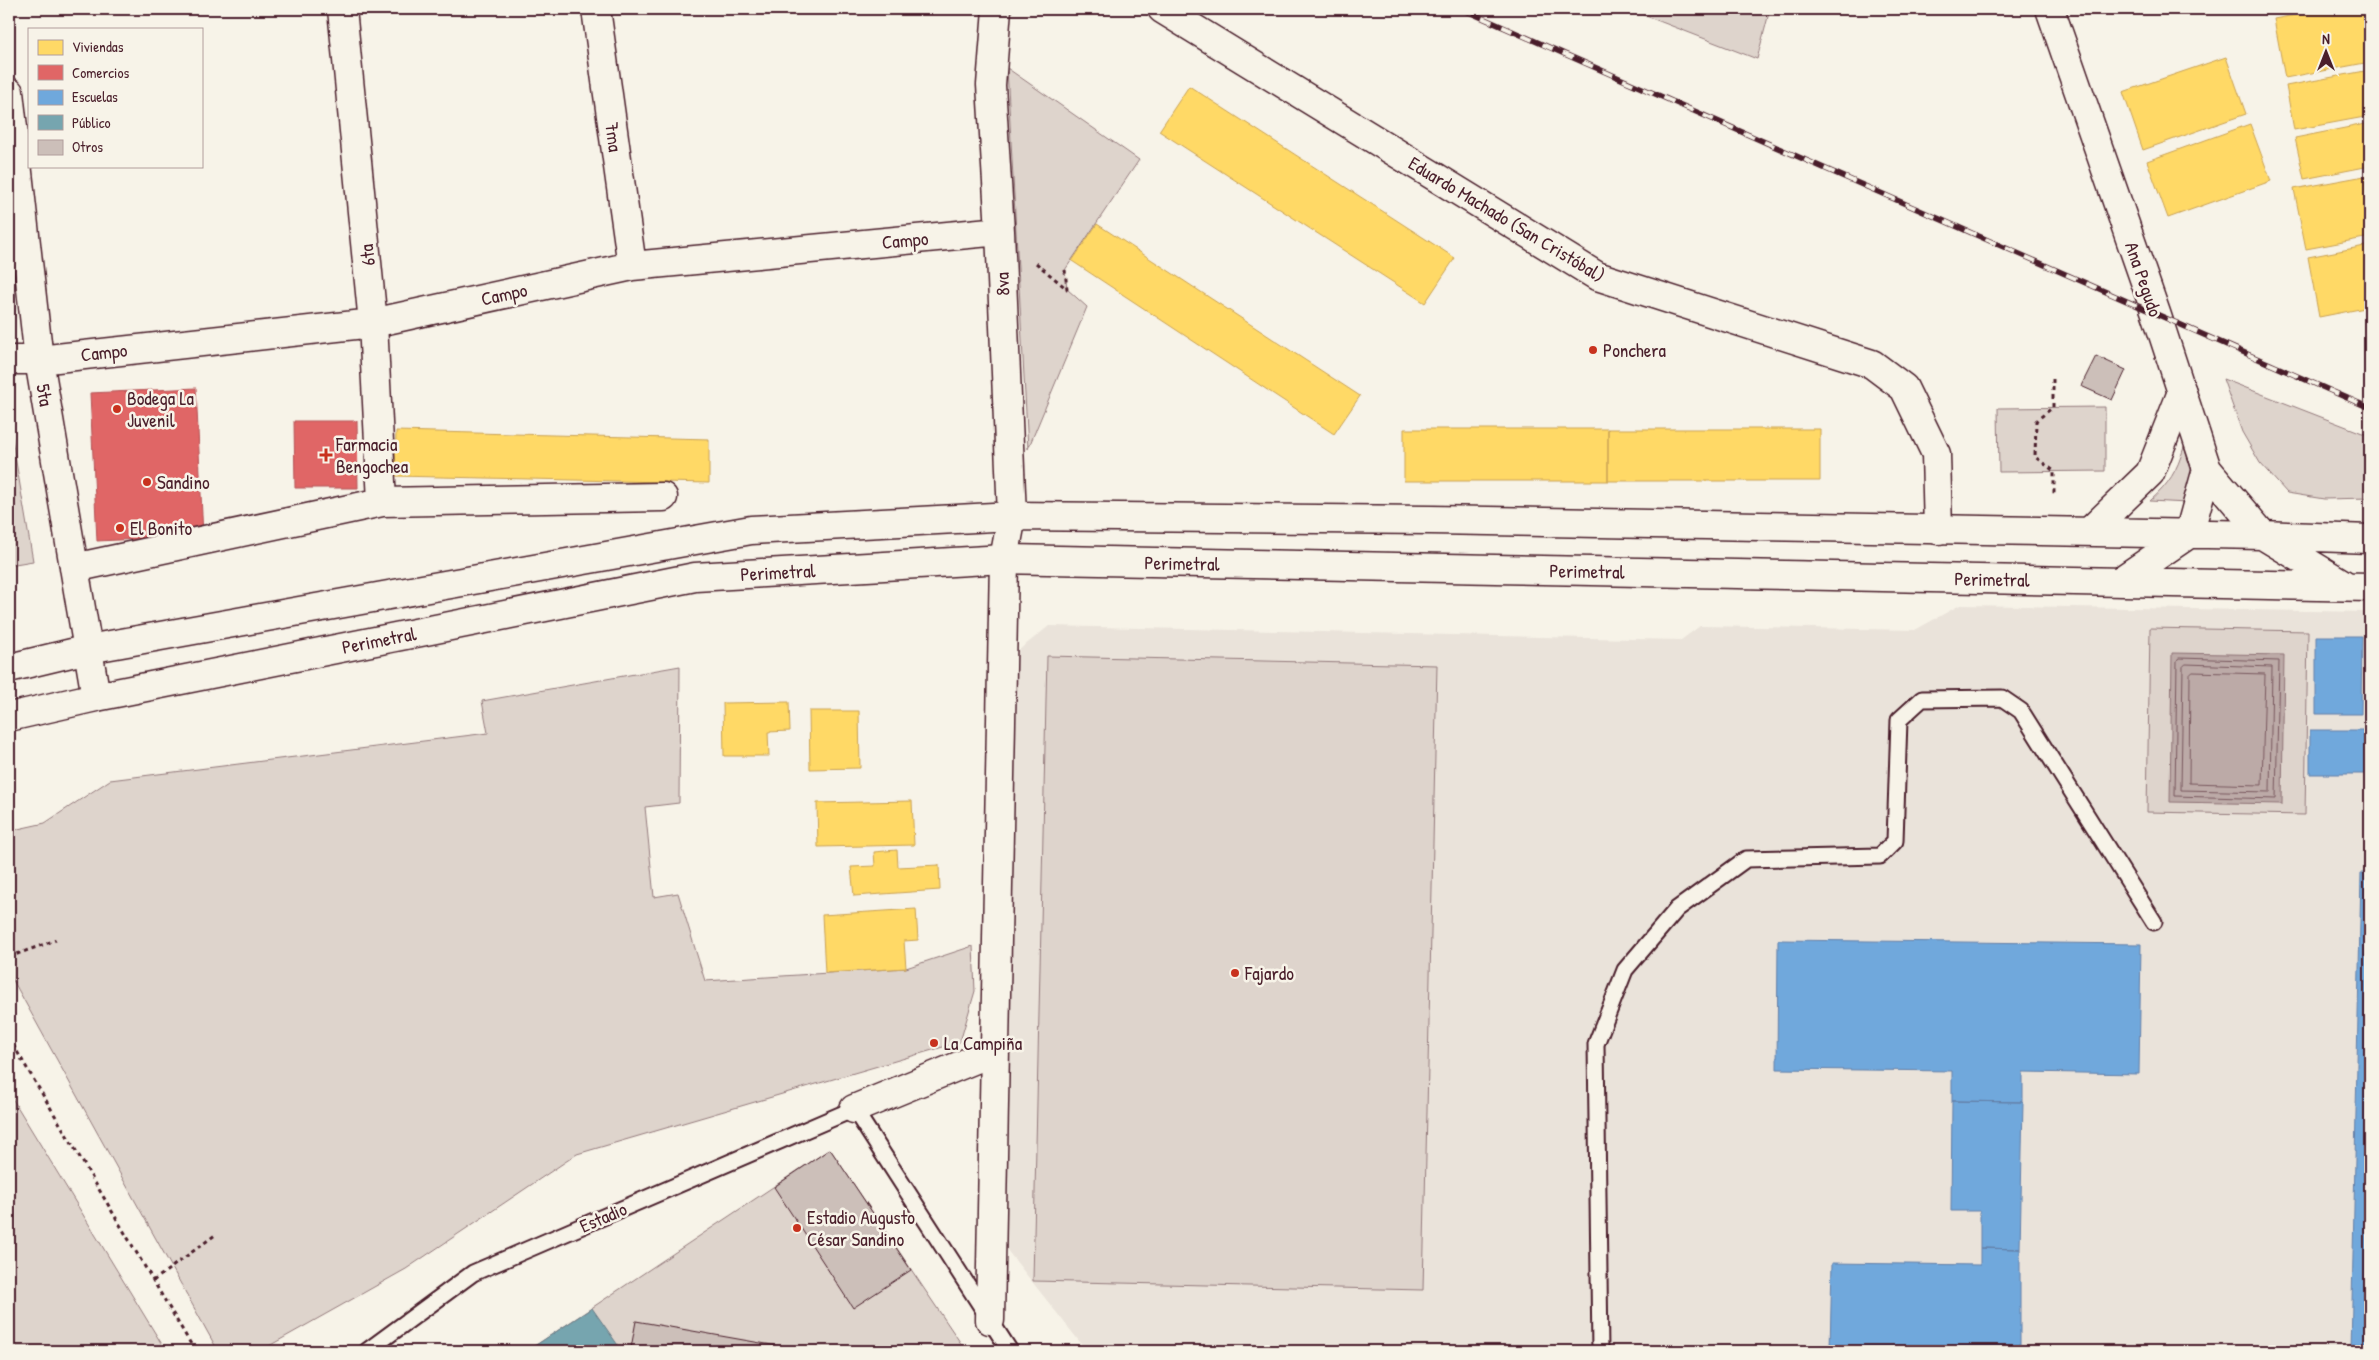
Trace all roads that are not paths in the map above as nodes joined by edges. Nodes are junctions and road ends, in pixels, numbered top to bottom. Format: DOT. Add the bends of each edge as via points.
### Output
graph roads {
  1 [pos="342,9"];
  2 [pos="596,9"];
  3 [pos="997,9"];
  4 [pos="1162,9"];
  5 [pos="2050,9"];
  6 [pos="9,92"];
  7 [pos="1000,231"];
  8 [pos="632,266"];
  9 [pos="373,323"];
  10 [pos="9,360"];
  11 [pos="39,360"];
  12 [pos="2182,392"];
  13 [pos="2207,469"];
  14 [pos="662,497"];
  15 [pos="382,502"];
  16 [pos="1012,516"];
  17 [pos="1938,530"];
  18 [pos="2089,532"];
  19 [pos="2189,534"];
  20 [pos="2263,535"];
  21 [pos="2370,539"];
  22 [pos="1004,559"];
  23 [pos="74,568"];
  24 [pos="2120,581"];
  25 [pos="2358,586"];
  26 [pos="88,649"];
  27 [pos="9,668"];
  28 [pos="96,697"];
  29 [pos="9,717"];
  30 [pos="2154,922"];
  31 [pos="995,1051"];
  32 [pos="854,1109"];
  33 [pos="990,1320"];
  34 [pos="367,1351"];
  35 [pos="1010,1351"];
  36 [pos="1600,1351"];
  1 -- 9 [label="street, 6ta"];
  2 -- 8 [label="street, 7ma"];
  3 -- 7 [label="street, 8va" via="991,85"];
  4 -- 17 [label="street, Eduardo Machado (San Cristóbal)" via="1597,276 1872,364 1904,388 1936,454"];
  5 -- 12 [label="street, Ana Pegudo"];
  6 -- 11 [label="street, 5ta"];
  7 -- 8 [label="street, Campo"];
  7 -- 16 [label="street, 8va"];
  8 -- 9 [label="street, Campo"];
  9 -- 11 [label="street, Campo"];
  9 -- 15 [label="street, 6ta"];
  10 -- 11 [label="street, Campo"];
  11 -- 23 [label="street, 5ta"];
  12 -- 13 [label="street, Ana Pegudo"];
  12 -- 18 [label="street" via="2150,473"];
  13 -- 19 [label="street"];
  13 -- 20 [label="street, Ana Pegudo"];
  14 -- 15 [label="street"];
  15 -- 23 [label="street"];
  16 -- 17 [label="street"];
  16 -- 22 [label="street, 8va"];
  16 -- 26 [label="street" via="751,530"];
  17 -- 18 [label="street"];
  18 -- 19 [label="street"];
  19 -- 20 [label="street"];
  19 -- 24 [label="street"];
  20 -- 21 [label="street"];
  20 -- 25 [label="street"];
  22 -- 24 [label="street, Perimetral"];
  22 -- 28 [label="street, Perimetral" via="695,577"];
  22 -- 31 [label="street, 8va"];
  23 -- 26 [label="street, 5ta"];
  24 -- 25 [label="street, Perimetral"];
  26 -- 27 [label="street"];
  26 -- 28 [label="street, 5ta"];
  28 -- 29 [label="street, Perimetral"];
  30 -- 36 [label="lane" via="2021,711 2002,698 1922,699 1899,720 1895,841 1880,856 1746,859 1677,909 1626,970 1596,1044"];
  31 -- 32 [label="street, Estadio"];
  31 -- 33 [label="street, 8va"];
  32 -- 33 [label="lane"];
  32 -- 34 [label="lane, Estadio" via="472,1273"];
  33 -- 35 [label="lane"];
}
